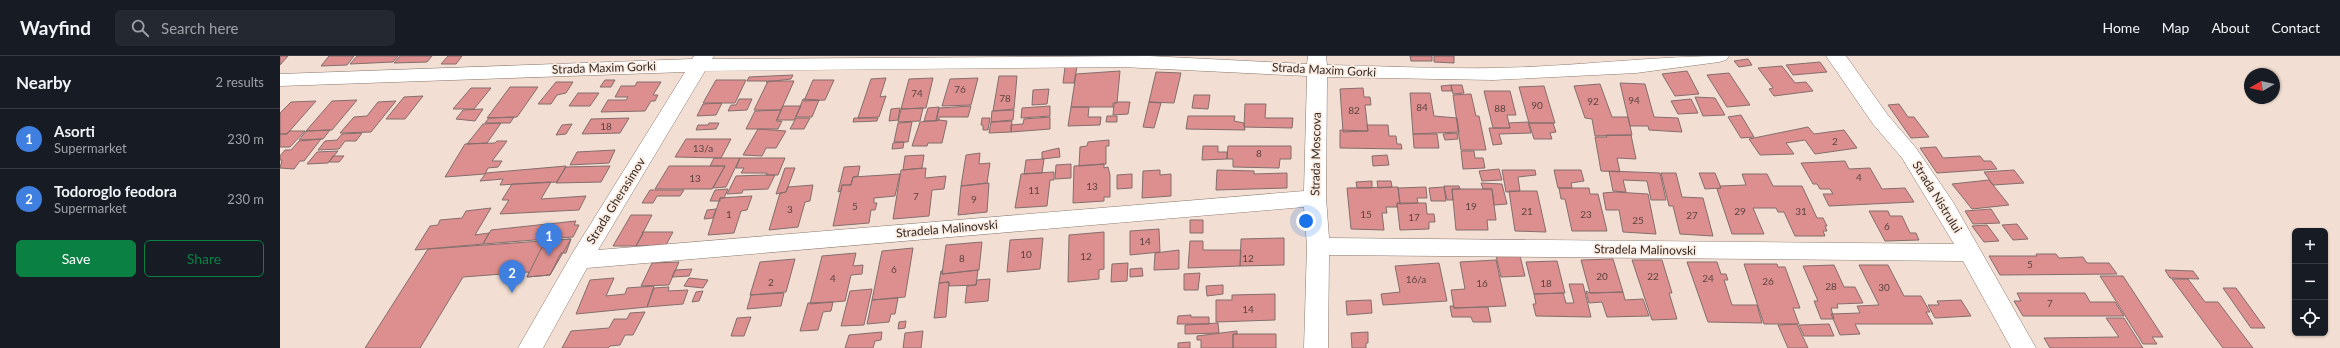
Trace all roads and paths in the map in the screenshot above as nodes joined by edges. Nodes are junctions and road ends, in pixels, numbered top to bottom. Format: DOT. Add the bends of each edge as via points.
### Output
graph roads {
  1 [pos="1719,56"];
  2 [pos="1836,56"];
  3 [pos="702,61"];
  4 [pos="1317,64"];
  5 [pos="280,80"];
  6 [pos="1315,198"];
  7 [pos="1318,246"];
  8 [pos="1972,253"];
  9 [pos="580,260"];
  10 [pos="530,348"];
  11 [pos="1316,348"];
  12 [pos="2024,348"];
  1 -- 4 [label="street, Strada Maxim Gorki" via="1587,71 1493,74"];
  2 -- 8 [label="street, Strada Nistrului" via="1880,119 1908,153"];
  3 -- 4 [label="street, Strada Maxim Gorki" via="1122,61 1232,65"];
  3 -- 5 [label="street, Strada Maxim Gorki"];
  3 -- 9 [label="street, Strada Gherasimov"];
  4 -- 6 [label="street, Strada Moscova"];
  6 -- 7 [label="street, Strada Moscova"];
  6 -- 9 [label="street, Stradela Malinovski"];
  7 -- 8 [label="street, Stradela Malinovski"];
  7 -- 11 [label="street, Strada Moscova"];
  8 -- 12 [label="street, Strada Nistrului"];
  9 -- 10 [label="street, Strada Gherasimov"];
}
